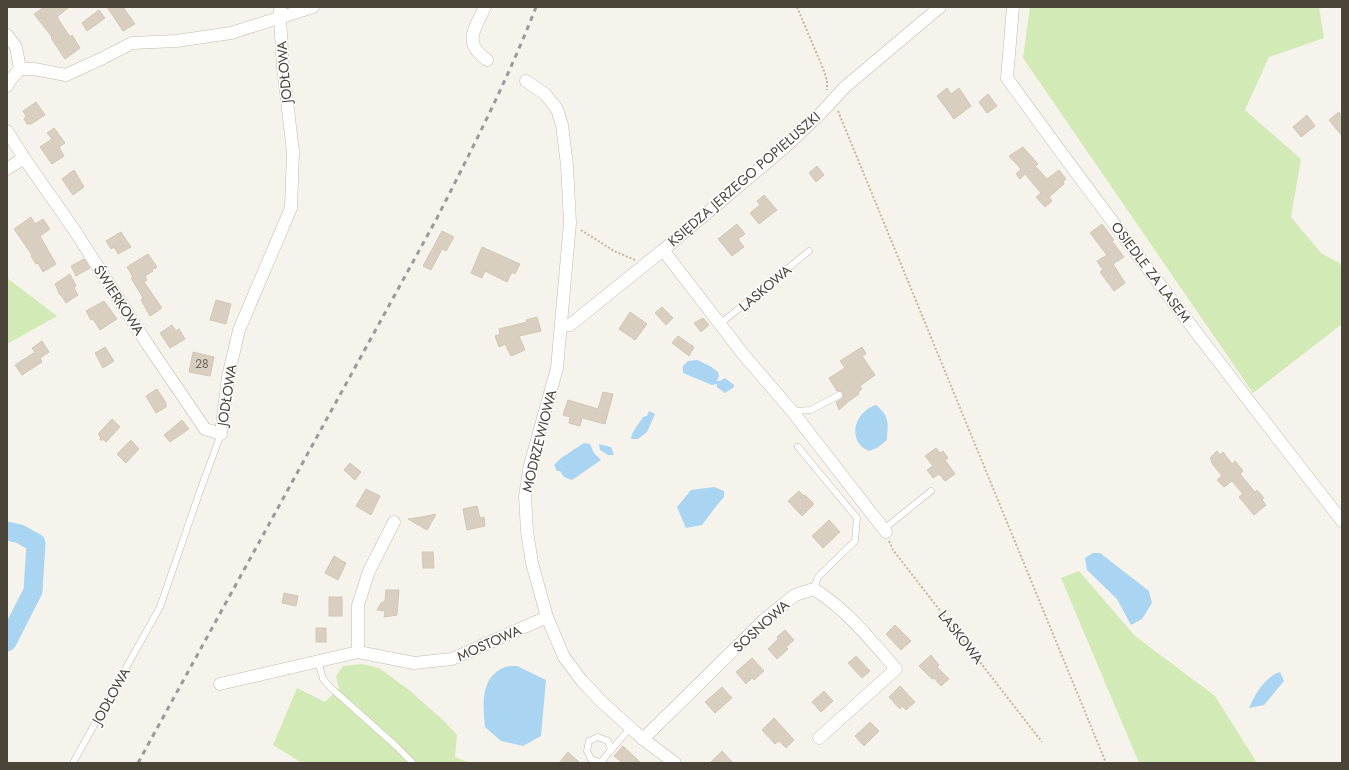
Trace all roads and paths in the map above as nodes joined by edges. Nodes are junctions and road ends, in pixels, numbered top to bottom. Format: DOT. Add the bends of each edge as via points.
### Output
graph roads {
  1 [pos="313,7"];
  2 [pos="486,7"];
  3 [pos="797,7"];
  4 [pos="940,7"];
  5 [pos="1013,7"];
  6 [pos="280,13"];
  7 [pos="7,35"];
  8 [pos="487,60"];
  9 [pos="20,69"];
  10 [pos="526,81"];
  11 [pos="7,86"];
  12 [pos="834,100"];
  13 [pos="7,131"];
  14 [pos="24,158"];
  15 [pos="7,169"];
  16 [pos="570,222"];
  17 [pos="663,250"];
  18 [pos="809,251"];
  19 [pos="645,264"];
  20 [pos="720,324"];
  21 [pos="560,326"];
  22 [pos="839,395"];
  23 [pos="792,411"];
  24 [pos="221,434"];
  25 [pos="798,447"];
  26 [pos="931,491"];
  27 [pos="394,522"];
  28 [pos="1342,522"];
  29 [pos="885,531"];
  30 [pos="814,589"];
  31 [pos="547,617"];
  32 [pos="358,652"];
  33 [pos="318,661"];
  34 [pos="220,684"];
  35 [pos="630,728"];
  36 [pos="819,738"];
  37 [pos="643,739"];
  38 [pos="1042,742"];
  39 [pos="611,750"];
  40 [pos="73,763"];
  41 [pos="413,763"];
  42 [pos="600,763"];
  43 [pos="675,763"];
  44 [pos="1106,763"];
  1 -- 6 [label="street"];
  2 -- 8 [label="street" via="472,34 472,45 478,54"];
  3 -- 12 [label="path" via="824,71 827,93"];
  4 -- 12 [label="street, KSIĘDZA JERZEGO POPIEŁUSZKI" via="844,87"];
  5 -- 28 [label="street, OSIEDLE ZA LASEM" via="1007,78 1051,140"];
  6 -- 9 [label="street" via="231,34 176,41 132,42 66,75"];
  6 -- 24 [label="street, JODŁOWA" via="283,68 293,152 291,208 239,330 228,377"];
  7 -- 9 [label="street" via="16,47"];
  9 -- 11 [label="street"];
  10 -- 16 [label="street, MODRZEWIOWA" via="545,94 557,109 562,125"];
  12 -- 17 [label="street, KSIĘDZA JERZEGO POPIEŁUSZKI" via="785,147"];
  12 -- 44 [label="path"];
  13 -- 14 [label="street, ŚWIERKOWA"];
  14 -- 15 [label="street"];
  14 -- 24 [label="street, ŚWIERKOWA" via="74,228 205,429"];
  16 -- 19 [label="path" via="614,251"];
  16 -- 21 [label="street, MODRZEWIOWA"];
  17 -- 19 [label="street, KSIĘDZA JERZEGO POPIEŁUSZKI"];
  17 -- 20 [label="street"];
  18 -- 20 [label="lane, LASKOWA"];
  19 -- 21 [label="street, KSIĘDZA JERZEGO POPIEŁUSZKI" via="570,325"];
  20 -- 23 [label="street"];
  21 -- 31 [label="street, MODRZEWIOWA" via="557,368 530,465 525,496 532,563"];
  22 -- 23 [label="lane" via="811,410"];
  23 -- 29 [label="street"];
  24 -- 40 [label="lane, JODŁOWA" via="160,607"];
  25 -- 30 [label="lane" via="856,518 855,541 818,577"];
  26 -- 29 [label="lane"];
  27 -- 32 [label="street" via="369,571 358,605"];
  29 -- 38 [label="path, LASKOWA" via="893,550"];
  30 -- 36 [label="street" via="853,620 896,669"];
  30 -- 37 [label="street, SOSNOWA" via="795,596 765,619"];
  31 -- 32 [label="street, MOSTOWA" via="452,660 414,663"];
  31 -- 35 [label="street, MODRZEWIOWA" via="564,657 603,704"];
  32 -- 33 [label="street, MOSTOWA"];
  33 -- 34 [label="street, MOSTOWA"];
  33 -- 41 [label="lane" via="323,679 330,687"];
  35 -- 37 [label="street, MODRZEWIOWA"];
  35 -- 39 [label="lane"];
  37 -- 43 [label="street, MODRZEWIOWA"];
  39 -- 42 [label="lane"];
  39 -- 42 [label="lane" via="608,741 598,737 589,741 587,751 591,759"];
}
